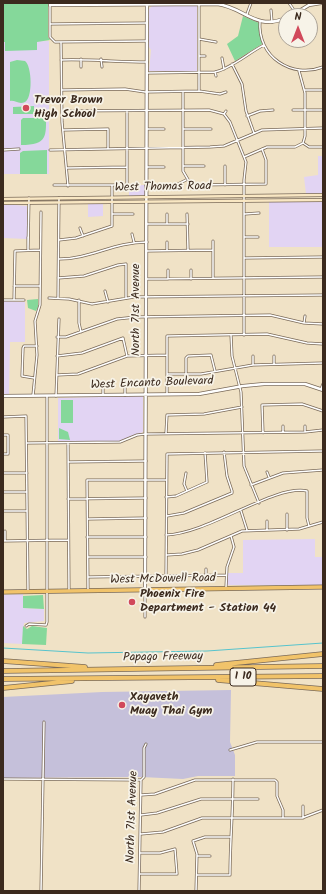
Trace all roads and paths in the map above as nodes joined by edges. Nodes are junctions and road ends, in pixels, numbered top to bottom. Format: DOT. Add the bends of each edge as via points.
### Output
graph roads {
  1 [pos="213,3"];
  2 [pos="251,3"];
  3 [pos="321,3"];
  4 [pos="50,4"];
  5 [pos="134,4"];
  6 [pos="147,4"];
  7 [pos="199,4"];
  8 [pos="311,4"];
  9 [pos="271,10"];
  10 [pos="246,16"];
  11 [pos="278,20"];
  12 [pos="260,21"];
  13 [pos="272,22"];
  14 [pos="147,23"];
  15 [pos="50,24"];
  16 [pos="199,39"];
  17 [pos="147,41"];
  18 [pos="61,42"];
  19 [pos="216,42"];
  20 [pos="264,46"];
  21 [pos="199,56"];
  22 [pos="205,56"];
  23 [pos="222,58"];
  24 [pos="81,59"];
  25 [pos="102,59"];
  26 [pos="61,60"];
  27 [pos="147,62"];
  28 [pos="232,64"];
  29 [pos="81,67"];
  30 [pos="102,67"];
  31 [pos="323,67"];
  32 [pos="224,69"];
  33 [pos="300,70"];
  34 [pos="215,72"];
  35 [pos="147,73"];
  36 [pos="199,73"];
  37 [pos="216,76"];
  38 [pos="62,90"];
  39 [pos="305,90"];
  40 [pos="323,90"];
  41 [pos="199,91"];
  42 [pos="147,92"];
  43 [pos="183,92"];
  44 [pos="226,92"];
  45 [pos="127,110"];
  46 [pos="147,110"];
  47 [pos="273,110"];
  48 [pos="293,110"];
  49 [pos="305,110"];
  50 [pos="323,110"];
  51 [pos="62,111"];
  52 [pos="183,111"];
  53 [pos="226,111"];
  54 [pos="224,114"];
  55 [pos="247,116"];
  56 [pos="305,128"];
  57 [pos="323,128"];
  58 [pos="147,129"];
  59 [pos="164,129"];
  60 [pos="183,129"];
  61 [pos="211,129"];
  62 [pos="63,130"];
  63 [pos="254,133"];
  64 [pos="237,140"];
  65 [pos="303,143"];
  66 [pos="323,147"];
  67 [pos="108,148"];
  68 [pos="127,148"];
  69 [pos="147,148"];
  70 [pos="183,148"];
  71 [pos="65,149"];
  72 [pos="262,149"];
  73 [pos="3,150"];
  74 [pos="19,150"];
  75 [pos="50,150"];
  76 [pos="244,157"];
  77 [pos="183,166"];
  78 [pos="204,166"];
  79 [pos="225,166"];
  80 [pos="127,167"];
  81 [pos="147,167"];
  82 [pos="164,167"];
  83 [pos="67,168"];
  84 [pos="186,179"];
  85 [pos="244,184"];
  86 [pos="54,185"];
  87 [pos="147,185"];
  88 [pos="225,185"];
  89 [pos="68,186"];
  90 [pos="112,186"];
  91 [pos="233,196"];
  92 [pos="244,196"];
  93 [pos="323,196"];
  94 [pos="200,197"];
  95 [pos="29,198"];
  96 [pos="59,198"];
  97 [pos="112,198"];
  98 [pos="147,198"];
  99 [pos="3,199"];
  100 [pos="323,200"];
  101 [pos="201,201"];
  102 [pos="232,201"];
  103 [pos="245,201"];
  104 [pos="59,202"];
  105 [pos="112,202"];
  106 [pos="147,202"];
  107 [pos="3,203"];
  108 [pos="29,203"];
  109 [pos="41,212"];
  110 [pos="259,213"];
  111 [pos="112,214"];
  112 [pos="133,214"];
  113 [pos="167,214"];
  114 [pos="187,214"];
  115 [pos="245,214"];
  116 [pos="147,224"];
  117 [pos="167,224"];
  118 [pos="188,224"];
  119 [pos="80,228"];
  120 [pos="132,234"];
  121 [pos="83,236"];
  122 [pos="245,236"];
  123 [pos="258,236"];
  124 [pos="59,240"];
  125 [pos="214,241"];
  126 [pos="134,242"];
  127 [pos="147,242"];
  128 [pos="167,242"];
  129 [pos="28,250"];
  130 [pos="40,250"];
  131 [pos="167,250"];
  132 [pos="188,250"];
  133 [pos="213,250"];
  134 [pos="146,251"];
  135 [pos="323,257"];
  136 [pos="245,258"];
  137 [pos="58,259"];
  138 [pos="168,270"];
  139 [pos="191,270"];
  140 [pos="323,277"];
  141 [pos="58,278"];
  142 [pos="213,278"];
  143 [pos="244,278"];
  144 [pos="146,279"];
  145 [pos="168,279"];
  146 [pos="191,279"];
  147 [pos="14,286"];
  148 [pos="40,286"];
  149 [pos="105,291"];
  150 [pos="323,295"];
  151 [pos="244,296"];
  152 [pos="146,297"];
  153 [pos="49,298"];
  154 [pos="58,298"];
  155 [pos="126,298"];
  156 [pos="3,300"];
  157 [pos="14,300"];
  158 [pos="24,300"];
  159 [pos="79,300"];
  160 [pos="108,302"];
  161 [pos="244,316"];
  162 [pos="305,316"];
  163 [pos="146,317"];
  164 [pos="59,319"];
  165 [pos="304,323"];
  166 [pos="323,324"];
  167 [pos="81,332"];
  168 [pos="231,335"];
  169 [pos="244,335"];
  170 [pos="57,337"];
  171 [pos="323,344"];
  172 [pos="37,346"];
  173 [pos="146,355"];
  174 [pos="167,355"];
  175 [pos="57,356"];
  176 [pos="127,356"];
  177 [pos="252,356"];
  178 [pos="274,356"];
  179 [pos="295,360"];
  180 [pos="323,363"];
  181 [pos="253,364"];
  182 [pos="274,364"];
  183 [pos="295,364"];
  184 [pos="235,367"];
  185 [pos="215,371"];
  186 [pos="167,374"];
  187 [pos="186,374"];
  188 [pos="57,376"];
  189 [pos="34,378"];
  190 [pos="125,379"];
  191 [pos="323,384"];
  192 [pos="240,386"];
  193 [pos="103,388"];
  194 [pos="322,390"];
  195 [pos="166,394"];
  196 [pos="103,395"];
  197 [pos="125,395"];
  198 [pos="146,395"];
  199 [pos="3,396"];
  200 [pos="33,396"];
  201 [pos="47,396"];
  202 [pos="56,396"];
  203 [pos="242,407"];
  204 [pos="323,411"];
  205 [pos="3,417"];
  206 [pos="283,426"];
  207 [pos="305,426"];
  208 [pos="323,430"];
  209 [pos="283,432"];
  210 [pos="305,432"];
  211 [pos="243,433"];
  212 [pos="263,433"];
  213 [pos="146,434"];
  214 [pos="166,434"];
  215 [pos="3,436"];
  216 [pos="27,443"];
  217 [pos="47,443"];
  218 [pos="68,443"];
  219 [pos="205,452"];
  220 [pos="224,452"];
  221 [pos="244,452"];
  222 [pos="323,452"];
  223 [pos="3,454"];
  224 [pos="146,461"];
  225 [pos="68,462"];
  226 [pos="323,470"];
  227 [pos="267,472"];
  228 [pos="3,473"];
  229 [pos="27,473"];
  230 [pos="186,473"];
  231 [pos="269,477"];
  232 [pos="146,480"];
  233 [pos="166,480"];
  234 [pos="251,485"];
  235 [pos="187,491"];
  236 [pos="3,492"];
  237 [pos="27,492"];
  238 [pos="166,497"];
  239 [pos="146,498"];
  240 [pos="68,499"];
  241 [pos="87,499"];
  242 [pos="259,503"];
  243 [pos="3,511"];
  244 [pos="27,511"];
  245 [pos="241,511"];
  246 [pos="287,514"];
  247 [pos="166,516"];
  248 [pos="146,518"];
  249 [pos="87,519"];
  250 [pos="266,522"];
  251 [pos="323,522"];
  252 [pos="309,526"];
  253 [pos="247,530"];
  254 [pos="267,530"];
  255 [pos="287,530"];
  256 [pos="5,531"];
  257 [pos="166,536"];
  258 [pos="231,536"];
  259 [pos="88,537"];
  260 [pos="146,537"];
  261 [pos="48,540"];
  262 [pos="68,540"];
  263 [pos="4,541"];
  264 [pos="27,541"];
  265 [pos="166,555"];
  266 [pos="88,557"];
  267 [pos="146,557"];
  268 [pos="206,568"];
  269 [pos="206,575"];
  270 [pos="226,575"];
  271 [pos="145,576"];
  272 [pos="166,576"];
  273 [pos="88,577"];
  274 [pos="323,587"];
  275 [pos="226,589"];
  276 [pos="88,590"];
  277 [pos="145,590"];
  278 [pos="28,591"];
  279 [pos="48,591"];
  280 [pos="69,591"];
  281 [pos="3,592"];
  282 [pos="145,617"];
  283 [pos="26,626"];
  284 [pos="323,654"];
  285 [pos="3,661"];
  286 [pos="323,666"];
  287 [pos="186,668"];
  288 [pos="133,669"];
  289 [pos="3,671"];
  290 [pos="323,676"];
  291 [pos="164,678"];
  292 [pos="112,679"];
  293 [pos="3,680"];
  294 [pos="3,688"];
  295 [pos="323,689"];
  296 [pos="44,722"];
  297 [pos="323,742"];
  298 [pos="146,744"];
  299 [pos="230,750"];
  300 [pos="3,779"];
  301 [pos="43,779"];
  302 [pos="141,780"];
  303 [pos="234,780"];
  304 [pos="141,795"];
  305 [pos="234,799"];
  306 [pos="258,799"];
  307 [pos="302,806"];
  308 [pos="323,810"];
  309 [pos="141,815"];
  310 [pos="234,818"];
  311 [pos="283,818"];
  312 [pos="303,818"];
  313 [pos="140,834"];
  314 [pos="230,837"];
  315 [pos="140,854"];
  316 [pos="197,856"];
  317 [pos="210,856"];
  318 [pos="140,874"];
  319 [pos="196,875"];
  320 [pos="41,891"];
  321 [pos="140,891"];
  322 [pos="196,891"];
  1 -- 7 [label="street"];
  1 -- 10 [label="street" via="230,7"];
  2 -- 10 [label="street"];
  3 -- 8 [label="street"];
  4 -- 5 [label="street"];
  4 -- 15 [label="street"];
  5 -- 6 [label="street"];
  6 -- 7 [label="street"];
  6 -- 14 [label="street, North 71st Avenue"];
  7 -- 16 [label="street"];
  9 -- 13 [label="street"];
  10 -- 12 [label="street"];
  11 -- 13 [label="street"];
  12 -- 13 [label="street"];
  12 -- 20 [label="street"];
  14 -- 15 [label="street"];
  14 -- 17 [label="street, North 71st Avenue"];
  15 -- 18 [label="street" via="50,37 54,42"];
  16 -- 19 [label="street"];
  16 -- 21 [label="street"];
  17 -- 18 [label="street"];
  17 -- 27 [label="street, North 71st Avenue"];
  18 -- 26 [label="street"];
  20 -- 28 [label="street"];
  20 -- 33 [label="street" via="280,63"];
  21 -- 22 [label="street"];
  21 -- 36 [label="street"];
  23 -- 32 [label="street"];
  24 -- 25 [label="street"];
  24 -- 26 [label="street"];
  24 -- 29 [label="street"];
  25 -- 27 [label="street" via="114,62"];
  25 -- 30 [label="street"];
  26 -- 38 [label="street"];
  27 -- 35 [label="street, North 71st Avenue"];
  28 -- 32 [label="street"];
  28 -- 55 [label="street" via="243,86"];
  31 -- 33 [label="street" via="310,71"];
  32 -- 34 [label="street"];
  33 -- 39 [label="street"];
  34 -- 36 [label="street"];
  34 -- 37 [label="street"];
  35 -- 36 [label="street"];
  35 -- 42 [label="street, North 71st Avenue"];
  36 -- 41 [label="street"];
  38 -- 42 [label="street" via="126,89"];
  38 -- 51 [label="street"];
  39 -- 40 [label="street"];
  39 -- 49 [label="street"];
  41 -- 43 [label="street"];
  41 -- 44 [label="street" via="220,94"];
  42 -- 43 [label="street"];
  42 -- 46 [label="street, North 71st Avenue"];
  43 -- 52 [label="street"];
  45 -- 46 [label="street"];
  45 -- 51 [label="street"];
  45 -- 68 [label="street"];
  46 -- 52 [label="street"];
  46 -- 58 [label="street, North 71st Avenue"];
  47 -- 55 [label="street"];
  48 -- 49 [label="street"];
  49 -- 50 [label="street"];
  49 -- 56 [label="street"];
  51 -- 62 [label="street"];
  52 -- 54 [label="street"];
  52 -- 60 [label="street"];
  53 -- 54 [label="street"];
  54 -- 64 [label="street"];
  55 -- 63 [label="street"];
  56 -- 57 [label="street"];
  56 -- 63 [label="street" via="270,129"];
  56 -- 65 [label="street"];
  58 -- 59 [label="street"];
  58 -- 69 [label="street, North 71st Avenue"];
  60 -- 61 [label="street"];
  60 -- 70 [label="street"];
  62 -- 67 [label="street" via="108,129"];
  62 -- 71 [label="street"];
  63 -- 64 [label="street"];
  64 -- 70 [label="street" via="220,146"];
  64 -- 76 [label="street"];
  65 -- 66 [label="street" via="309,147"];
  65 -- 72 [label="street" via="295,147"];
  67 -- 68 [label="street"];
  67 -- 71 [label="street"];
  68 -- 69 [label="street"];
  68 -- 80 [label="street"];
  69 -- 70 [label="street"];
  69 -- 81 [label="street, North 71st Avenue"];
  70 -- 77 [label="street"];
  71 -- 75 [label="street"];
  71 -- 83 [label="street"];
  72 -- 76 [label="street"];
  72 -- 85 [label="street" via="266,160 266,184"];
  73 -- 74 [label="street"];
  76 -- 85 [label="street"];
  77 -- 78 [label="street"];
  77 -- 84 [label="street"];
  79 -- 88 [label="street"];
  80 -- 83 [label="street"];
  80 -- 90 [label="street" via="127,186"];
  81 -- 82 [label="street"];
  81 -- 87 [label="street, North 71st Avenue"];
  83 -- 89 [label="street"];
  84 -- 87 [label="street" via="176,185"];
  84 -- 88 [label="street" via="196,185"];
  85 -- 88 [label="street"];
  85 -- 92 [label="street"];
  86 -- 89 [label="street"];
  87 -- 98 [label="street, North 71st Avenue"];
  89 -- 90 [label="street"];
  90 -- 97 [label="street"];
  91 -- 92 [label="main road, West Thomas Road"];
  91 -- 94 [label="main road, West Thomas Road"];
  91 -- 102 [label="main road"];
  92 -- 93 [label="main road, West Thomas Road"];
  92 -- 103 [label="street"];
  94 -- 98 [label="main road, West Thomas Road"];
  94 -- 101 [label="main road"];
  95 -- 96 [label="main road, West Thomas Road"];
  95 -- 99 [label="main road, West Thomas Road"];
  95 -- 108 [label="street"];
  96 -- 97 [label="main road, West Thomas Road"];
  96 -- 104 [label="street"];
  97 -- 98 [label="main road, West Thomas Road"];
  97 -- 105 [label="street"];
  98 -- 106 [label="street, North 71st Avenue"];
  100 -- 103 [label="main road, West Thomas Road"];
  101 -- 102 [label="main road, West Thomas Road"];
  101 -- 106 [label="main road, West Thomas Road"];
  102 -- 103 [label="main road, West Thomas Road"];
  103 -- 115 [label="street"];
  104 -- 105 [label="main road, West Thomas Road"];
  104 -- 108 [label="main road, West Thomas Road"];
  104 -- 124 [label="street"];
  105 -- 106 [label="main road, West Thomas Road"];
  105 -- 111 [label="street"];
  106 -- 116 [label="street, North 71st Avenue"];
  107 -- 108 [label="main road, West Thomas Road"];
  108 -- 129 [label="street"];
  109 -- 130 [label="street"];
  110 -- 115 [label="street"];
  111 -- 112 [label="street"];
  111 -- 121 [label="street" via="112,226"];
  113 -- 117 [label="street"];
  114 -- 118 [label="street"];
  115 -- 122 [label="street"];
  116 -- 117 [label="street"];
  116 -- 127 [label="street, North 71st Avenue"];
  117 -- 118 [label="street"];
  118 -- 132 [label="street"];
  119 -- 121 [label="street"];
  120 -- 126 [label="street"];
  121 -- 124 [label="street"];
  122 -- 123 [label="street"];
  122 -- 136 [label="street"];
  124 -- 137 [label="street"];
  125 -- 133 [label="street"];
  126 -- 127 [label="street"];
  126 -- 137 [label="street" via="76,258"];
  127 -- 134 [label="street, North 71st Avenue"];
  128 -- 131 [label="street"];
  129 -- 130 [label="street"];
  129 -- 147 [label="street" via="15,251"];
  130 -- 148 [label="street"];
  131 -- 132 [label="street"];
  131 -- 134 [label="street"];
  132 -- 133 [label="street"];
  133 -- 142 [label="street"];
  134 -- 144 [label="street, North 71st Avenue"];
  135 -- 136 [label="street"];
  136 -- 143 [label="street"];
  137 -- 141 [label="street"];
  138 -- 145 [label="street"];
  139 -- 146 [label="street"];
  140 -- 143 [label="street"];
  141 -- 154 [label="street"];
  141 -- 155 [label="street" via="75,278 118,264 126,264"];
  142 -- 143 [label="street"];
  142 -- 146 [label="street"];
  143 -- 151 [label="street"];
  144 -- 145 [label="street"];
  144 -- 152 [label="street, North 71st Avenue"];
  145 -- 146 [label="street"];
  147 -- 148 [label="street"];
  147 -- 157 [label="street"];
  148 -- 172 [label="street" via="39,308 35,321"];
  149 -- 160 [label="street"];
  150 -- 151 [label="street"];
  151 -- 152 [label="street"];
  151 -- 161 [label="street"];
  152 -- 155 [label="street"];
  152 -- 163 [label="street, North 71st Avenue"];
  153 -- 154 [label="street"];
  154 -- 159 [label="street"];
  155 -- 160 [label="street"];
  156 -- 157 [label="street"];
  157 -- 158 [label="street"];
  159 -- 160 [label="street" via="92,304"];
  159 -- 167 [label="street"];
  161 -- 163 [label="street"];
  161 -- 165 [label="street" via="277,316"];
  161 -- 169 [label="street"];
  162 -- 165 [label="street"];
  163 -- 167 [label="street" via="117,319"];
  163 -- 173 [label="street, North 71st Avenue"];
  164 -- 170 [label="street"];
  165 -- 166 [label="street"];
  167 -- 170 [label="street"];
  168 -- 169 [label="street"];
  168 -- 174 [label="street" via="167,336"];
  168 -- 184 [label="street"];
  169 -- 171 [label="street" via="276,335 307,343"];
  170 -- 175 [label="street"];
  172 -- 189 [label="street"];
  172 -- 189 [label="street" via="23,346 23,378"];
  173 -- 174 [label="street"];
  173 -- 176 [label="street"];
  173 -- 198 [label="street, North 71st Avenue"];
  174 -- 186 [label="street"];
  175 -- 176 [label="street" via="82,353 123,338"];
  175 -- 188 [label="street"];
  176 -- 188 [label="street" via="78,374"];
  177 -- 181 [label="street"];
  178 -- 182 [label="street"];
  179 -- 183 [label="street"];
  180 -- 183 [label="street"];
  181 -- 182 [label="street"];
  181 -- 184 [label="street"];
  182 -- 183 [label="street"];
  184 -- 185 [label="street"];
  184 -- 192 [label="street"];
  185 -- 187 [label="street"];
  185 -- 187 [label="street" via="211,355 186,356"];
  186 -- 187 [label="street"];
  186 -- 195 [label="street"];
  188 -- 202 [label="street"];
  189 -- 200 [label="street"];
  190 -- 197 [label="street"];
  191 -- 194 [label="street"];
  192 -- 194 [label="street, West Encanto Boulevard" via="302,384"];
  192 -- 195 [label="street, West Encanto Boulevard" via="207,393"];
  192 -- 203 [label="street"];
  193 -- 196 [label="street"];
  195 -- 198 [label="street, West Encanto Boulevard"];
  196 -- 197 [label="street, West Encanto Boulevard"];
  196 -- 202 [label="street, West Encanto Boulevard"];
  197 -- 198 [label="street, West Encanto Boulevard"];
  198 -- 213 [label="street, North 71st Avenue"];
  199 -- 200 [label="street, West Encanto Boulevard"];
  200 -- 201 [label="street, West Encanto Boulevard"];
  201 -- 202 [label="street, West Encanto Boulevard"];
  201 -- 217 [label="street"];
  203 -- 211 [label="street"];
  203 -- 214 [label="street" via="204,414 167,415"];
  204 -- 212 [label="street" via="302,404 262,405"];
  205 -- 216 [label="street" via="26,416"];
  206 -- 209 [label="street"];
  207 -- 210 [label="street"];
  208 -- 210 [label="street"];
  209 -- 210 [label="street"];
  209 -- 212 [label="street"];
  211 -- 212 [label="street"];
  211 -- 214 [label="street"];
  211 -- 221 [label="street"];
  213 -- 214 [label="street"];
  213 -- 218 [label="street" via="120,442"];
  213 -- 224 [label="street, North 71st Avenue"];
  215 -- 223 [label="street" via="8,435 8,454"];
  216 -- 217 [label="street"];
  216 -- 229 [label="street"];
  217 -- 218 [label="street"];
  217 -- 261 [label="street"];
  218 -- 225 [label="street"];
  219 -- 220 [label="street"];
  219 -- 233 [label="street" via="167,454"];
  219 -- 235 [label="street" via="208,482"];
  220 -- 221 [label="street"];
  220 -- 247 [label="street" via="232,492 184,514"];
  221 -- 222 [label="street"];
  221 -- 234 [label="street" via="244,466"];
  224 -- 225 [label="street"];
  224 -- 232 [label="street, North 71st Avenue"];
  225 -- 240 [label="street"];
  226 -- 231 [label="street" via="296,471"];
  227 -- 231 [label="street"];
  228 -- 229 [label="street"];
  229 -- 237 [label="street"];
  230 -- 235 [label="street" via="184,484"];
  231 -- 234 [label="street"];
  232 -- 233 [label="street"];
  232 -- 239 [label="street, North 71st Avenue"];
  232 -- 241 [label="street" via="87,480"];
  233 -- 238 [label="street"];
  234 -- 242 [label="street"];
  235 -- 238 [label="street"];
  236 -- 237 [label="street"];
  237 -- 244 [label="street"];
  238 -- 247 [label="street"];
  239 -- 241 [label="street"];
  239 -- 248 [label="street, North 71st Avenue"];
  240 -- 241 [label="street"];
  240 -- 262 [label="street"];
  241 -- 249 [label="street"];
  242 -- 245 [label="street"];
  242 -- 252 [label="street" via="284,493 307,491"];
  243 -- 244 [label="street"];
  244 -- 264 [label="street"];
  245 -- 253 [label="street"];
  245 -- 257 [label="street" via="187,533"];
  246 -- 255 [label="street"];
  247 -- 257 [label="street"];
  248 -- 249 [label="street"];
  248 -- 260 [label="street, North 71st Avenue"];
  249 -- 259 [label="street"];
  250 -- 254 [label="street"];
  251 -- 252 [label="street"];
  252 -- 255 [label="street"];
  253 -- 254 [label="street"];
  253 -- 258 [label="street"];
  254 -- 255 [label="street"];
  256 -- 263 [label="street"];
  257 -- 265 [label="street"];
  258 -- 265 [label="street" via="194,551"];
  258 -- 270 [label="street" via="234,550"];
  259 -- 260 [label="street"];
  259 -- 266 [label="street"];
  260 -- 267 [label="street, North 71st Avenue"];
  261 -- 262 [label="street"];
  261 -- 264 [label="street"];
  261 -- 279 [label="street"];
  262 -- 280 [label="street"];
  263 -- 264 [label="street"];
  264 -- 278 [label="street"];
  265 -- 272 [label="street"];
  266 -- 267 [label="street"];
  266 -- 273 [label="street"];
  267 -- 271 [label="street, North 71st Avenue"];
  268 -- 269 [label="street"];
  269 -- 270 [label="street"];
  269 -- 272 [label="street"];
  270 -- 275 [label="street"];
  271 -- 272 [label="street"];
  271 -- 273 [label="street"];
  271 -- 277 [label="street, North 71st Avenue"];
  273 -- 276 [label="street"];
  274 -- 275 [label="main road, West McDowell Road"];
  275 -- 277 [label="main road, West McDowell Road"];
  276 -- 277 [label="main road, West McDowell Road"];
  276 -- 280 [label="main road, West McDowell Road"];
  277 -- 282 [label="street, North 71st Avenue"];
  278 -- 279 [label="main road, West McDowell Road"];
  278 -- 281 [label="main road, West McDowell Road"];
  279 -- 280 [label="main road, West McDowell Road"];
  279 -- 283 [label="street" via="46,625"];
  284 -- 287 [label="highway"];
  285 -- 288 [label="highway"];
  286 -- 287 [label="highway, Papago Freeway / I 10"];
  287 -- 288 [label="highway, Papago Freeway / I 10"];
  288 -- 289 [label="highway, Papago Freeway / I 10"];
  290 -- 291 [label="highway, Papago Freeway / I 10"];
  291 -- 292 [label="highway, Papago Freeway / I 10"];
  291 -- 295 [label="highway" via="255,682"];
  292 -- 293 [label="highway, Papago Freeway / I 10"];
  292 -- 294 [label="highway"];
  296 -- 301 [label="street"];
  297 -- 299 [label="street" via="257,742"];
  298 -- 302 [label="street, North 71st Avenue" via="144,778"];
  300 -- 301 [label="street"];
  301 -- 302 [label="street"];
  301 -- 320 [label="street"];
  302 -- 304 [label="street, North 71st Avenue"];
  303 -- 304 [label="street" via="195,780 155,794"];
  303 -- 305 [label="street"];
  303 -- 311 [label="street" via="276,780"];
  304 -- 309 [label="street, North 71st Avenue"];
  305 -- 306 [label="street"];
  305 -- 309 [label="street" via="198,800 160,813"];
  305 -- 310 [label="street"];
  307 -- 312 [label="street"];
  308 -- 312 [label="street"];
  309 -- 313 [label="street, North 71st Avenue"];
  310 -- 311 [label="street"];
  310 -- 313 [label="street" via="202,818 162,832"];
  310 -- 314 [label="street"];
  311 -- 312 [label="street"];
  313 -- 315 [label="street, North 71st Avenue"];
  314 -- 316 [label="street" via="207,837 193,841"];
  314 -- 319 [label="street" via="230,875"];
  315 -- 318 [label="street, North 71st Avenue"];
  315 -- 318 [label="street" via="175,849 177,874"];
  316 -- 317 [label="street"];
  316 -- 319 [label="street"];
  318 -- 321 [label="street, North 71st Avenue"];
  319 -- 322 [label="street"];
}
